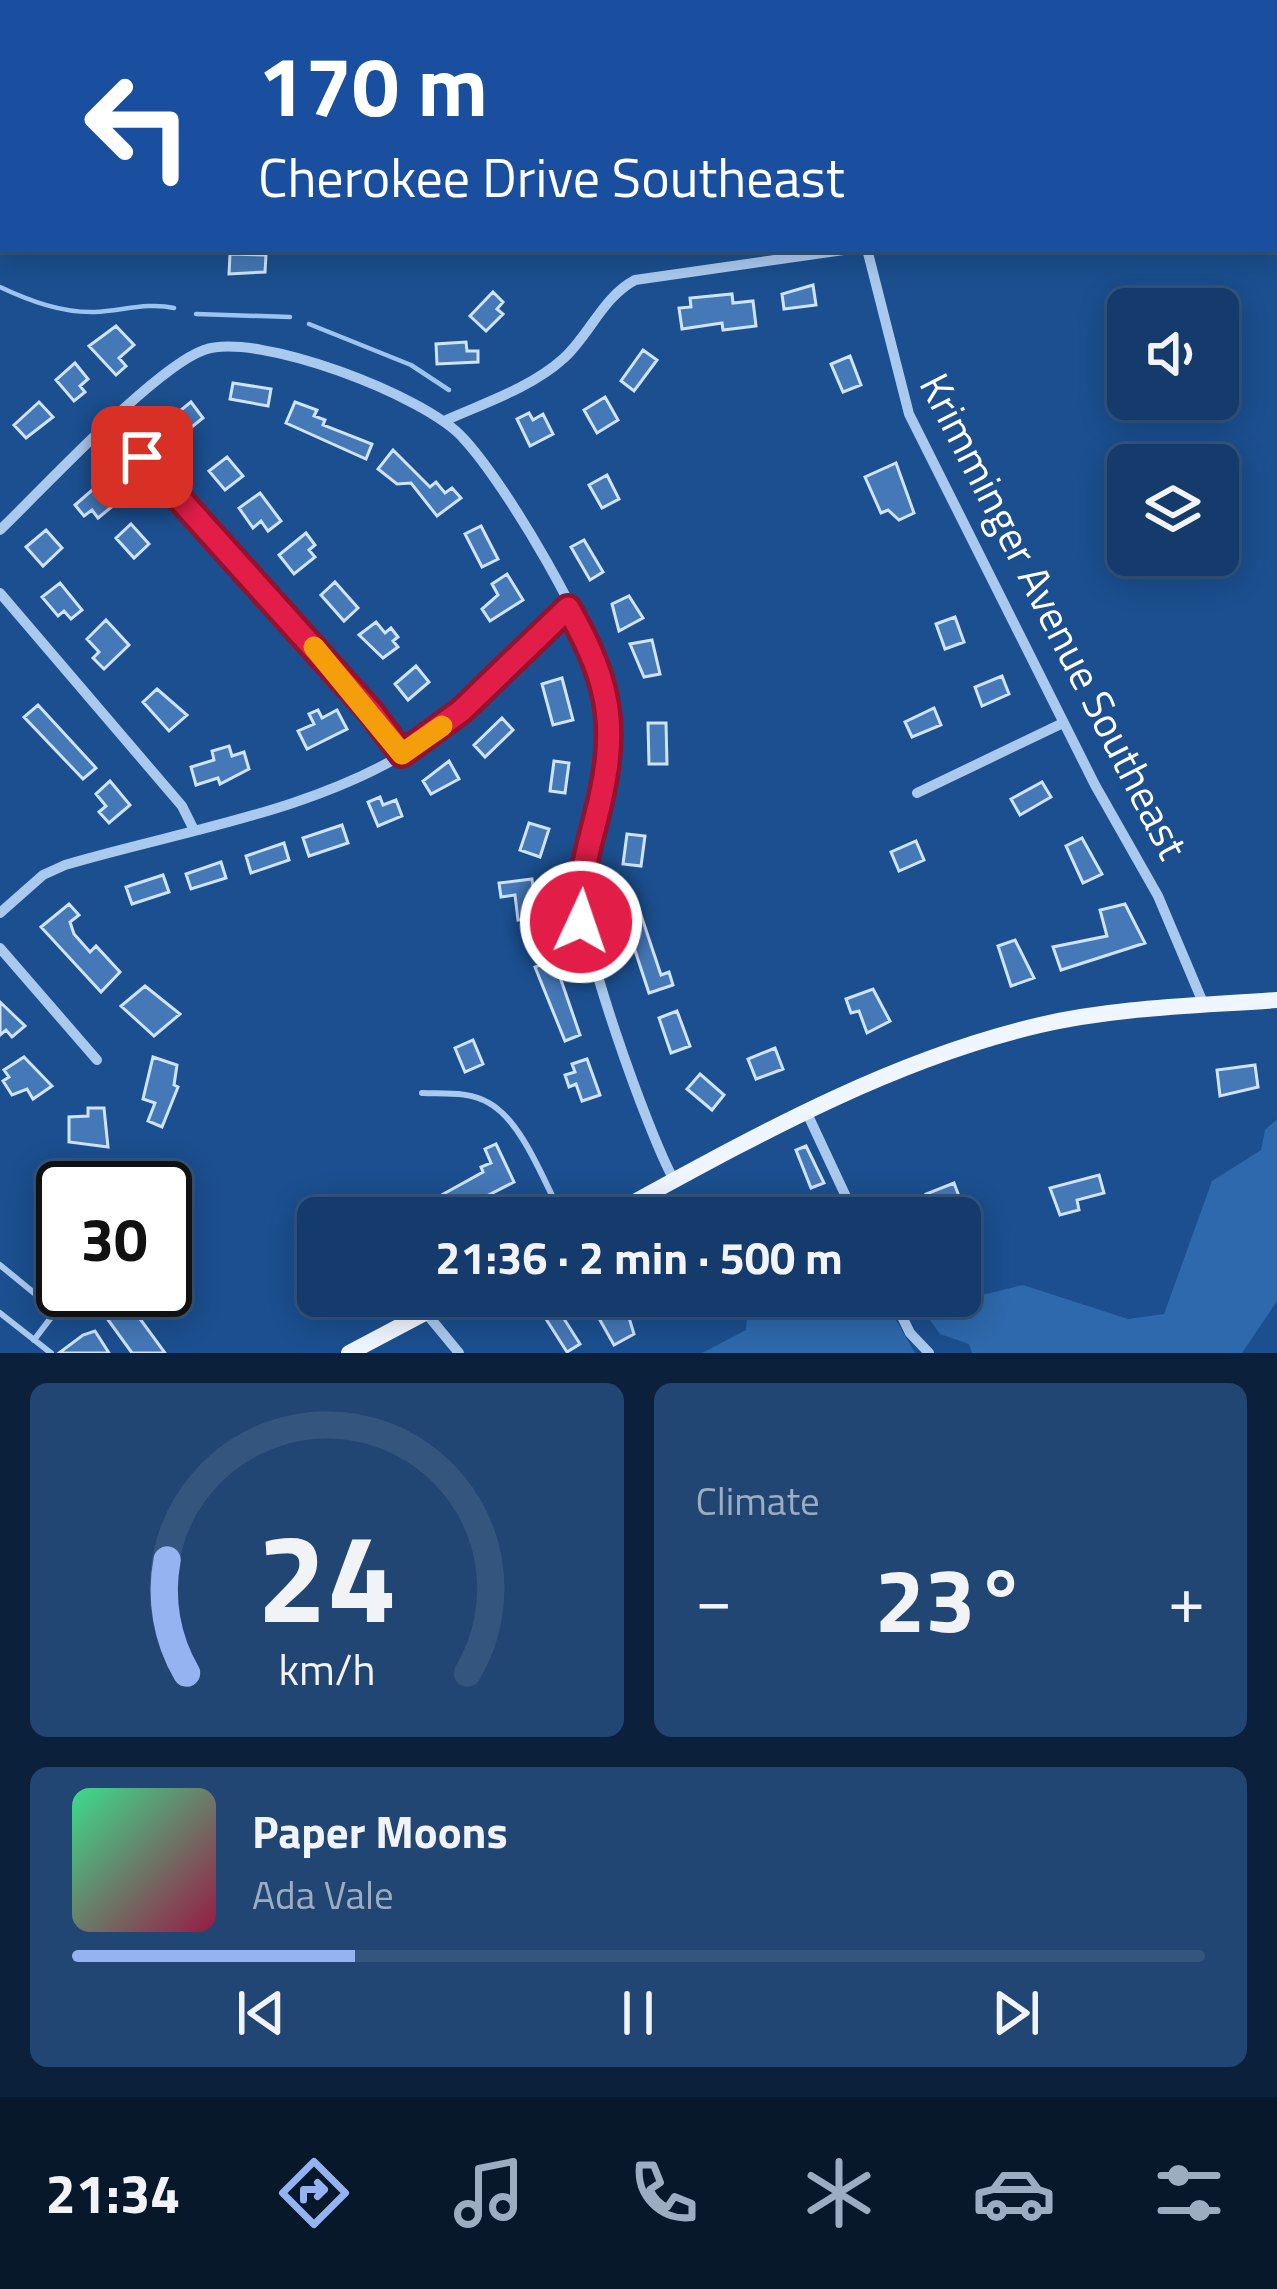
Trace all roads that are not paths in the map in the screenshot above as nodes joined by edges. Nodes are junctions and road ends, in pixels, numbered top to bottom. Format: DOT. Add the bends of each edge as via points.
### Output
graph roads {
  1 [pos="830,252"];
  2 [pos="868,252"];
  3 [pos="444,421"];
  4 [pos="112,423"];
  5 [pos="0,530"];
  6 [pos="0,593"];
  7 [pos="568,608"];
  8 [pos="1064,723"];
  9 [pos="402,754"];
  10 [pos="917,793"];
  11 [pos="194,828"];
  12 [pos="0,914"];
  13 [pos="0,948"];
  14 [pos="1277,1000"];
  15 [pos="1204,1005"];
  16 [pos="97,1060"];
  17 [pos="422,1093"];
  18 [pos="806,1111"];
  19 [pos="674,1180"];
  20 [pos="551,1197"];
  21 [pos="643,1197"];
  22 [pos="846,1197"];
  23 [pos="0,1265"];
  24 [pos="0,1313"];
  25 [pos="417,1317"];
  26 [pos="430,1317"];
  27 [pos="902,1317"];
  28 [pos="34,1340"];
  29 [pos="51,1353"];
  30 [pos="349,1353"];
  31 [pos="459,1353"];
  32 [pos="929,1353"];
  1 -- 3 [label="street" via="635,280 548,371"];
  2 -- 8 [label="street, Krimminger Avenue Southeast" via="909,414"];
  3 -- 4 [label="street" via="291,355 230,345 188,357"];
  3 -- 7 [label="street" via="476,453"];
  4 -- 5 [label="street"];
  4 -- 9 [label="street"];
  6 -- 11 [label="street"];
  7 -- 9 [label="street" via="461,711"];
  7 -- 19 [label="street" via="602,676 612,732 583,869 581,922"];
  8 -- 10 [label="street"];
  8 -- 15 [label="street, Krimminger Avenue Southeast" via="1158,896"];
  9 -- 11 [label="street" via="287,803"];
  11 -- 12 [label="street" via="65,865"];
  13 -- 16 [label="street"];
  14 -- 15 [label="main road"];
  15 -- 18 [label="main road" via="1039,1025"];
  17 -- 20 [label="lane" via="492,1104"];
  18 -- 19 [label="main road"];
  18 -- 22 [label="street"];
  19 -- 21 [label="main road"];
  23 -- 28 [label="lane" via="56,1311"];
  24 -- 28 [label="lane"];
  25 -- 30 [label="main road"];
  26 -- 31 [label="street"];
  27 -- 32 [label="street"];
  28 -- 29 [label="lane"];
}
